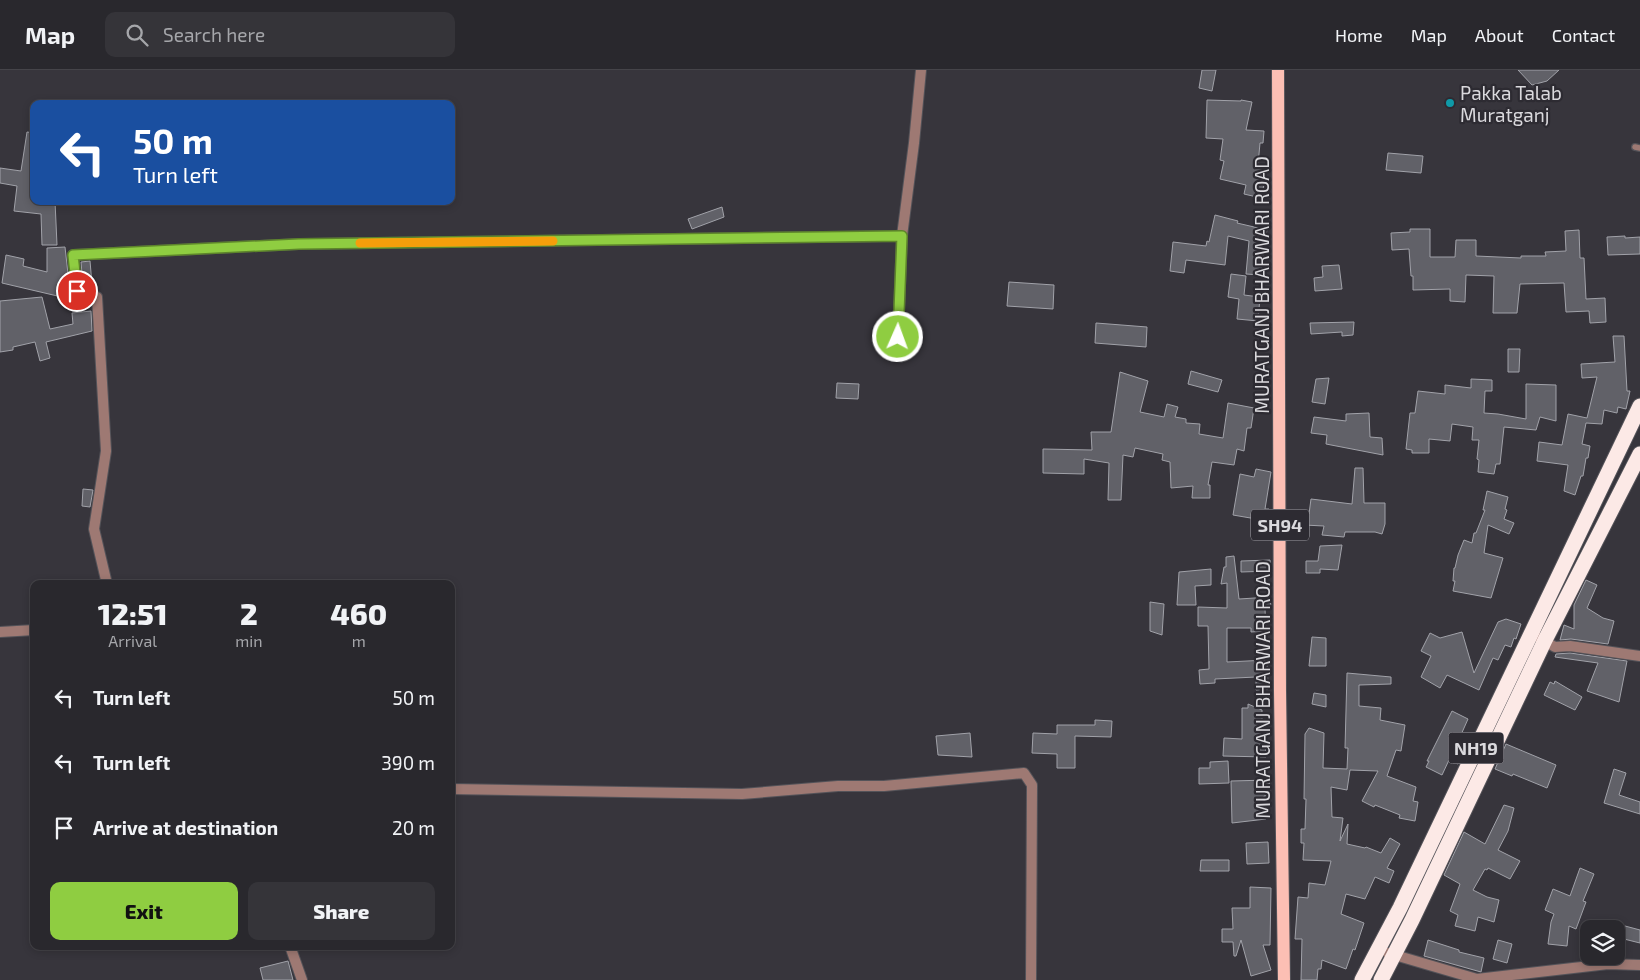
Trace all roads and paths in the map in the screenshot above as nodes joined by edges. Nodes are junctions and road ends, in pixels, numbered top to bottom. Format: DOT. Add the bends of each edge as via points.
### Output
graph roads {
  1 [pos="920,70"];
  2 [pos="1278,70"];
  3 [pos="902,236"];
  4 [pos="898,337"];
  5 [pos="1640,406"];
  6 [pos="1640,454"];
  7 [pos="106,580"];
  8 [pos="30,630"];
  9 [pos="0,632"];
  10 [pos="1530,634"];
  11 [pos="1545,640"];
  12 [pos="1640,656"];
  13 [pos="455,789"];
  14 [pos="291,950"];
  15 [pos="1378,950"];
  16 [pos="1394,955"];
  17 [pos="1640,965"];
  18 [pos="302,980"];
  19 [pos="1031,980"];
  20 [pos="1284,980"];
  21 [pos="1362,980"];
  22 [pos="1381,980"];
  1 -- 3 [label="street"];
  2 -- 20 [label="main road, MURATGANJ BHARWARI ROAD / SH94"];
  3 -- 4 [label="street"];
  3 -- 7 [label="street" via="299,244 73,255 77,291 97,296 106,450 94,528"];
  5 -- 10 [label="highway, NH19"];
  6 -- 11 [label="highway, NH19"];
  8 -- 9 [label="street"];
  10 -- 11 [label="street"];
  10 -- 15 [label="highway, NH19"];
  11 -- 12 [label="street" via="1555,647 1570,646"];
  11 -- 16 [label="highway, NH19"];
  13 -- 19 [label="street" via="742,794 1024,774 1032,784"];
  14 -- 18 [label="street"];
  15 -- 16 [label="street"];
  15 -- 21 [label="highway, NH19"];
  16 -- 17 [label="street" via="1477,978 1608,964"];
  16 -- 22 [label="highway, NH19"];
}
